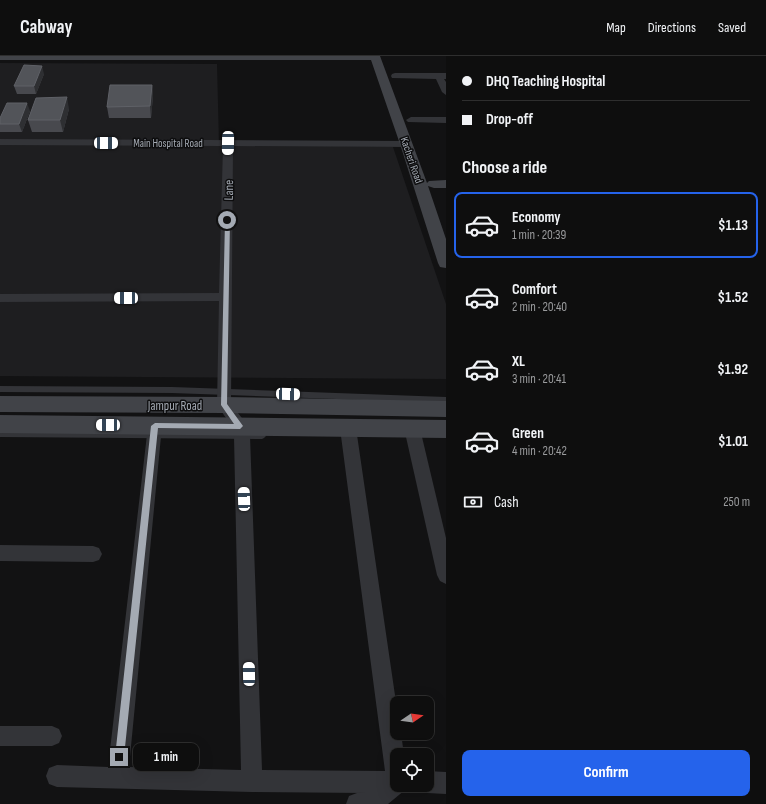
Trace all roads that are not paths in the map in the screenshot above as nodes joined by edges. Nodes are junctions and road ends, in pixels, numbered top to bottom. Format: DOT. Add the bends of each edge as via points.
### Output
graph roads {
  1 [pos="0,57"];
  2 [pos="376,57"];
  3 [pos="395,76"];
  4 [pos="442,76"];
  5 [pos="446,92"];
  6 [pos="411,120"];
  7 [pos="446,120"];
  8 [pos="0,142"];
  9 [pos="228,143"];
  10 [pos="407,144"];
  11 [pos="439,187"];
  12 [pos="446,263"];
  13 [pos="226,297"];
  14 [pos="0,298"];
  15 [pos="0,389"];
  16 [pos="224,399"];
  17 [pos="446,400"];
  18 [pos="0,404"];
  19 [pos="446,409"];
  20 [pos="0,424"];
  21 [pos="154,430"];
  22 [pos="241,431"];
  23 [pos="344,433"];
  24 [pos="0,434"];
  25 [pos="424,435"];
  26 [pos="272,436"];
  27 [pos="371,436"];
  28 [pos="446,436"];
  29 [pos="0,553"];
  30 [pos="93,554"];
  31 [pos="446,575"];
  32 [pos="0,736"];
  33 [pos="52,736"];
  34 [pos="392,748"];
  35 [pos="57,776"];
  36 [pos="117,777"];
  37 [pos="252,781"];
  38 [pos="390,782"];
  39 [pos="434,782"];
  40 [pos="446,783"];
  41 [pos="390,788"];
  42 [pos="357,804"];
  1 -- 2 [label="main road"];
  2 -- 3 [label="main road, Kacheri Road"];
  2 -- 10 [label="main road, Kacheri Road"];
  3 -- 4 [label="street"];
  3 -- 6 [label="main road, Kacheri Road"];
  4 -- 5 [label="street"];
  6 -- 7 [label="street"];
  6 -- 11 [label="main road, Kacheri Road"];
  8 -- 9 [label="street, Main Hospital Road"];
  9 -- 10 [label="street, Main Hospital Road"];
  9 -- 13 [label="street, Lane"];
  10 -- 12 [label="main road, Kacheri Road"];
  13 -- 14 [label="street"];
  13 -- 16 [label="street, Lane"];
  15 -- 16 [label="lane"];
  16 -- 17 [label="lane"];
  16 -- 18 [label="main road, Jampur Road"];
  16 -- 19 [label="main road, Jampur Road"];
  16 -- 22 [label="street"];
  20 -- 21 [label="main road, Jampur Road"];
  21 -- 22 [label="main road, Jampur Road"];
  21 -- 24 [label="lane"];
  21 -- 36 [label="street"];
  22 -- 23 [label="main road, Jampur Road"];
  22 -- 26 [label="lane"];
  22 -- 37 [label="street"];
  23 -- 25 [label="main road, Jampur Road"];
  23 -- 27 [label="lane"];
  23 -- 34 [label="street"];
  25 -- 28 [label="lane"];
  25 -- 31 [label="street"];
  29 -- 30 [label="street"];
  32 -- 33 [label="street"];
  35 -- 36 [label="street"];
  36 -- 37 [label="street"];
  37 -- 38 [label="street"];
  39 -- 40 [label="street"];
  41 -- 42 [label="street" via="373,803"];
}
